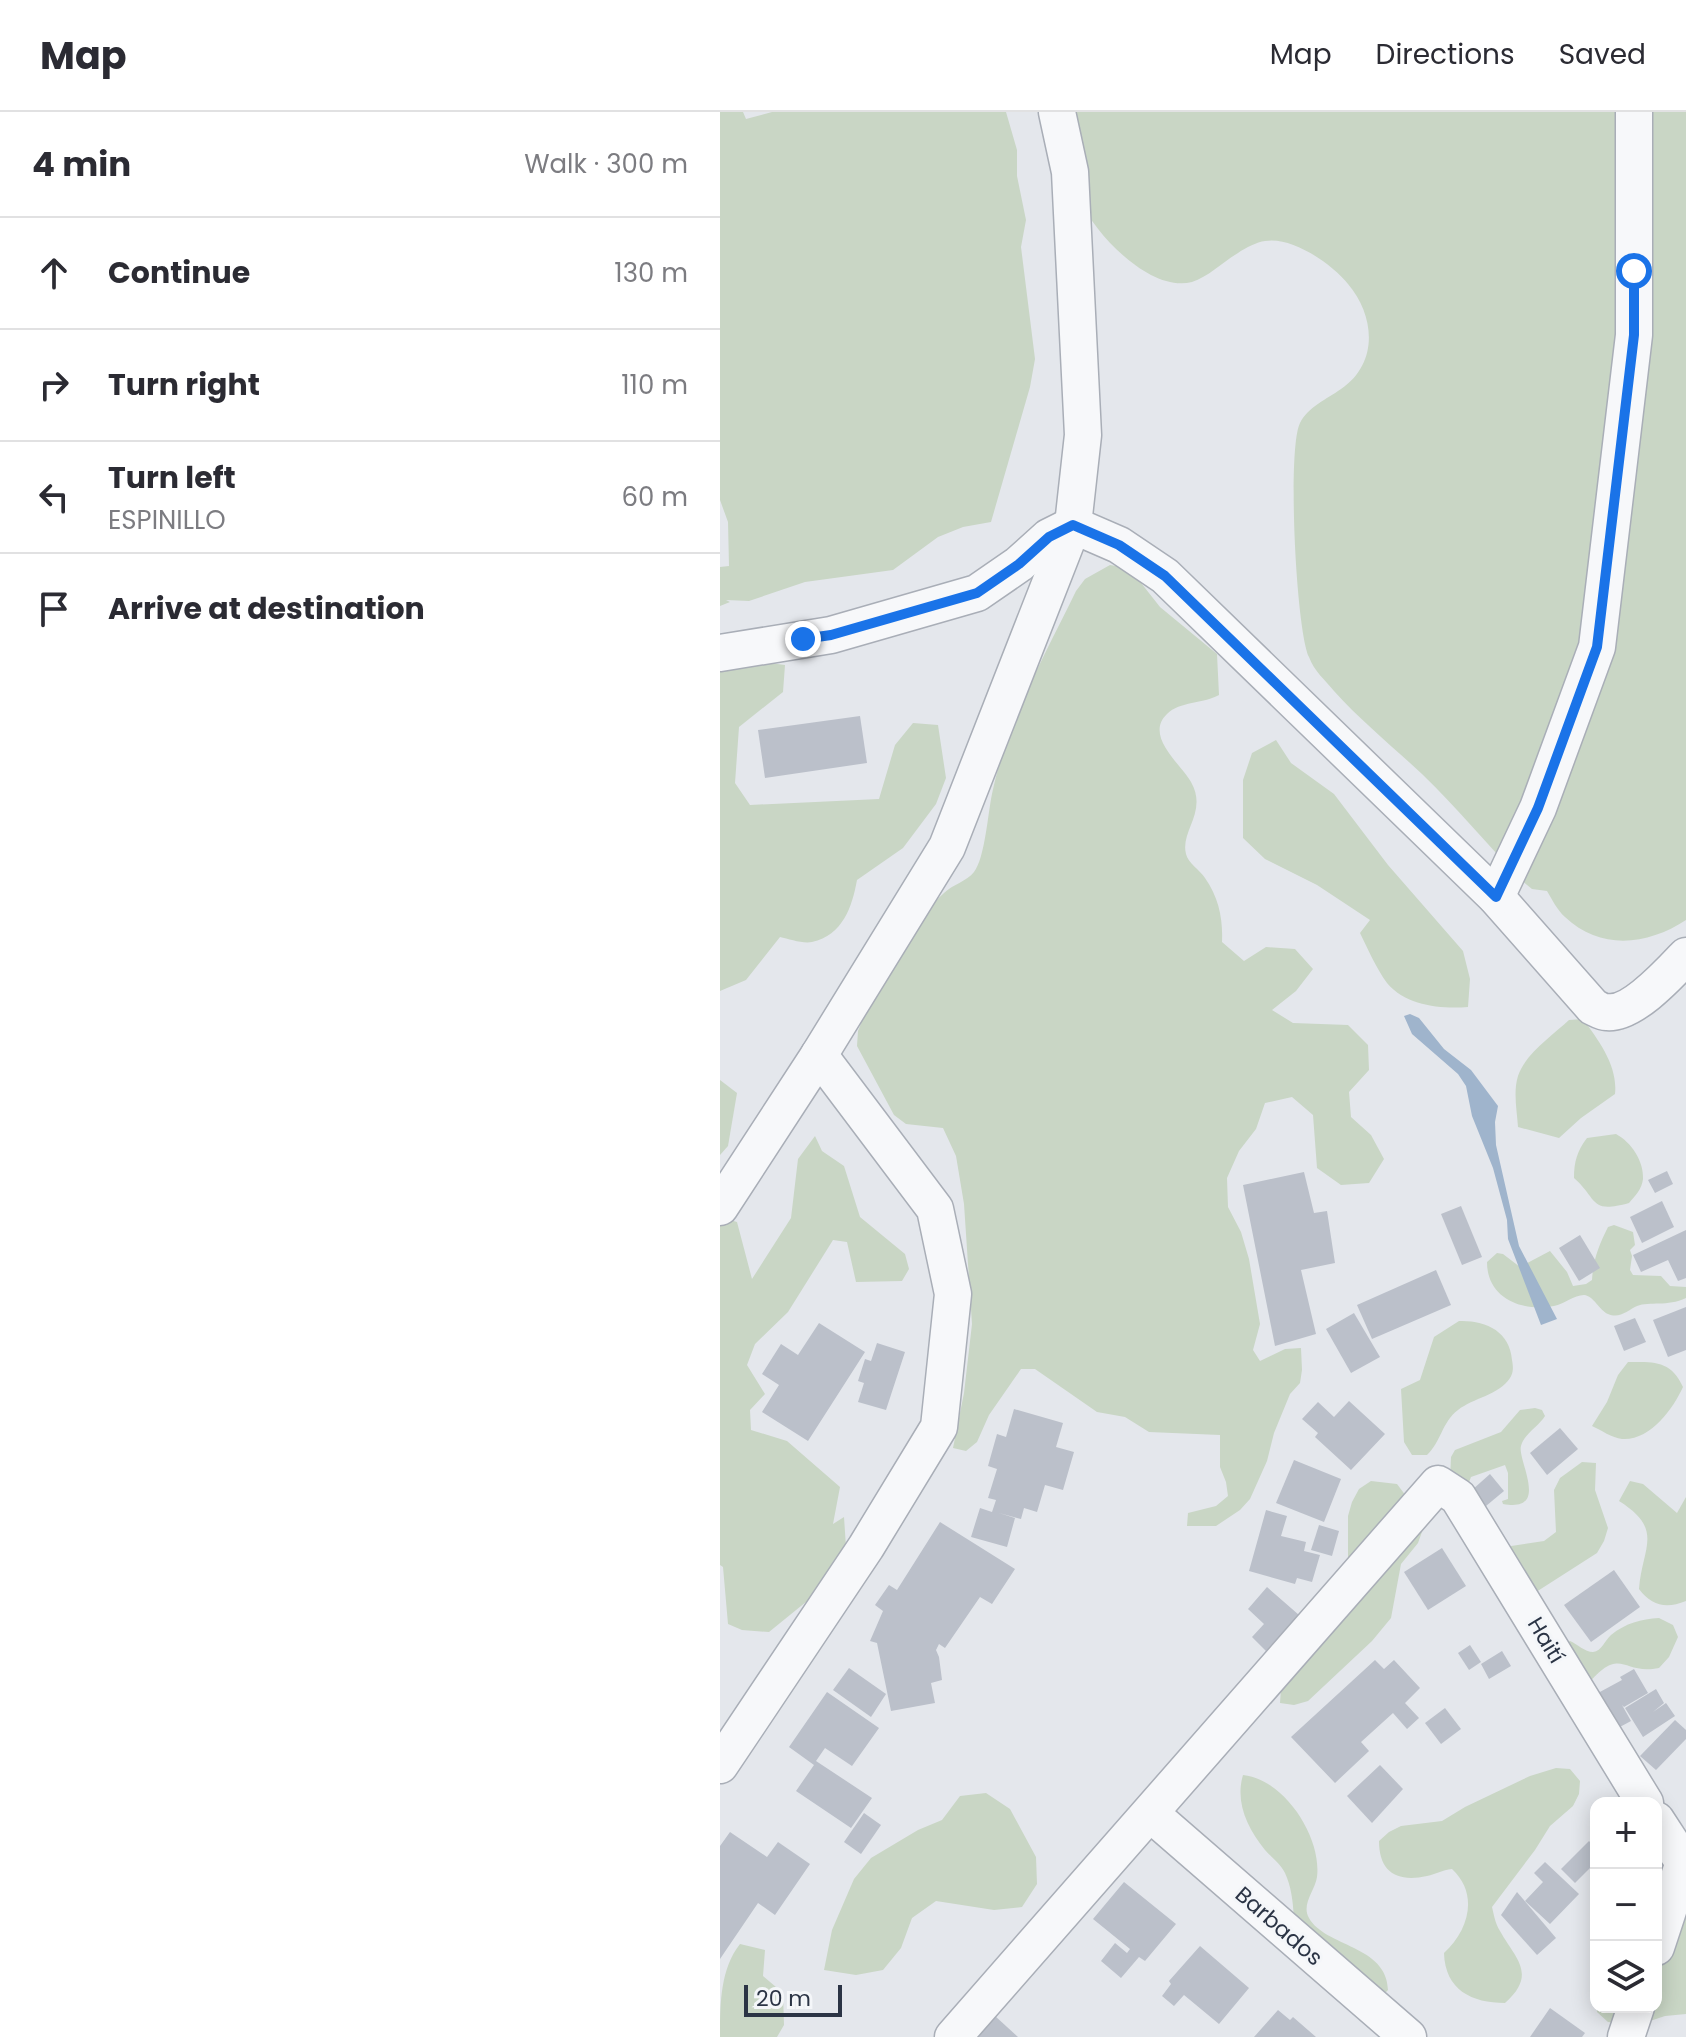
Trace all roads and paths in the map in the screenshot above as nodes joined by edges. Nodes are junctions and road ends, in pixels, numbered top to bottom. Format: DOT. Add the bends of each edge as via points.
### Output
graph roads {
  1 [pos="1057,112"];
  2 [pos="1634,112"];
  3 [pos="1073,525"];
  4 [pos="720,653"];
  5 [pos="1496,897"];
  6 [pos="1686,956"];
  7 [pos="819,1055"];
  8 [pos="720,1207"];
  9 [pos="720,1765"];
  10 [pos="1641,1797"];
  11 [pos="1151,1814"];
  12 [pos="1662,1829"];
  13 [pos="1685,1865"];
  14 [pos="1658,1941"];
  15 [pos="1634,2013"];
  16 [pos="953,2037"];
  17 [pos="1408,2037"];
  18 [pos="1626,2037"];
  1 -- 3 [label="street" via="1070,172 1083,435"];
  2 -- 5 [label="street" via="1634,335 1597,647 1538,808"];
  3 -- 4 [label="street" via="1049,537 977,593 831,635"];
  3 -- 5 [label="street" via="1119,545 1165,576"];
  3 -- 7 [label="street" via="947,847"];
  5 -- 6 [label="street" via="1593,1007 1607,1013 1643,997"];
  7 -- 8 [label="street"];
  7 -- 9 [label="street" via="935,1209 953,1294 939,1427"];
  10 -- 11 [label="street, Haití" via="1458,1497 1438,1484"];
  11 -- 16 [label="street"];
  11 -- 17 [label="street, Barbados"];
  12 -- 13 [label="street"];
  13 -- 14 [label="street"];
  15 -- 18 [label="street"];
}
